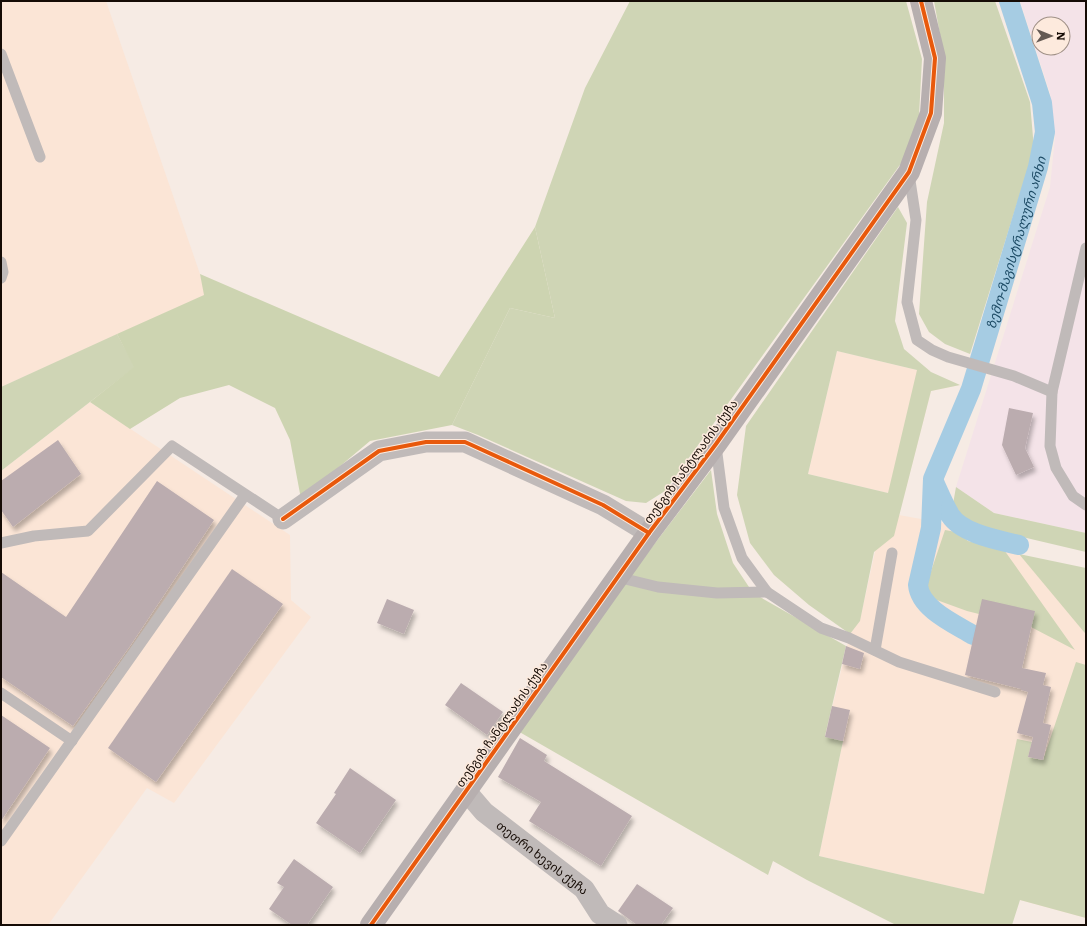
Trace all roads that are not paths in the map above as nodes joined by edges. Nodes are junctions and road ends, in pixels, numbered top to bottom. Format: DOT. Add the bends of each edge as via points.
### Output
graph roads {
  1 [pos="921,1"];
  2 [pos="1,54"];
  3 [pos="40,157"];
  4 [pos="909,172"];
  5 [pos="1086,248"];
  6 [pos="1,262"];
  7 [pos="1,278"];
  8 [pos="1052,392"];
  9 [pos="716,444"];
  10 [pos="245,495"];
  11 [pos="1086,505"];
  12 [pos="283,519"];
  13 [pos="649,533"];
  14 [pos="1,543"];
  15 [pos="892,553"];
  16 [pos="617,577"];
  17 [pos="767,592"];
  18 [pos="875,650"];
  19 [pos="995,692"];
  20 [pos="1,693"];
  21 [pos="72,741"];
  22 [pos="466,791"];
  23 [pos="1,841"];
  24 [pos="603,921"];
  25 [pos="371,925"];
  1 -- 4 [label="street, თენგიზ ჩანტლაძის ქუჩა" via="935,58 930,113"];
  2 -- 3 [label="lane"];
  4 -- 8 [label="lane" via="916,220 907,302 917,340 948,357 1011,376"];
  4 -- 9 [label="street, თენგიზ ჩანტლაძის ქუჩა"];
  5 -- 8 [label="lane"];
  6 -- 7 [label="lane"];
  8 -- 11 [label="lane" via="1050,446 1056,468 1074,496"];
  9 -- 13 [label="street, თენგიზ ჩანტლაძის ქუჩა"];
  9 -- 17 [label="lane" via="724,508 742,558"];
  10 -- 12 [label="lane"];
  10 -- 14 [label="lane" via="172,446 88,530 34,536"];
  10 -- 21 [label="lane"];
  12 -- 13 [label="street" via="379,451 426,442 465,442 603,505"];
  13 -- 16 [label="street, თენგიზ ჩანტლაძის ქუჩა"];
  15 -- 18 [label="lane"];
  16 -- 17 [label="lane" via="658,587 717,593"];
  16 -- 22 [label="street, თენგიზ ჩანტლაძის ქუჩა"];
  17 -- 18 [label="lane" via="821,628"];
  18 -- 19 [label="lane" via="899,662"];
  20 -- 21 [label="lane"];
  21 -- 23 [label="lane"];
  22 -- 24 [label="street, თეთრი ხევის ქუჩა" via="484,812 584,889"];
  22 -- 25 [label="street, თენგიზ ჩანტლაძის ქუჩა"];
}
